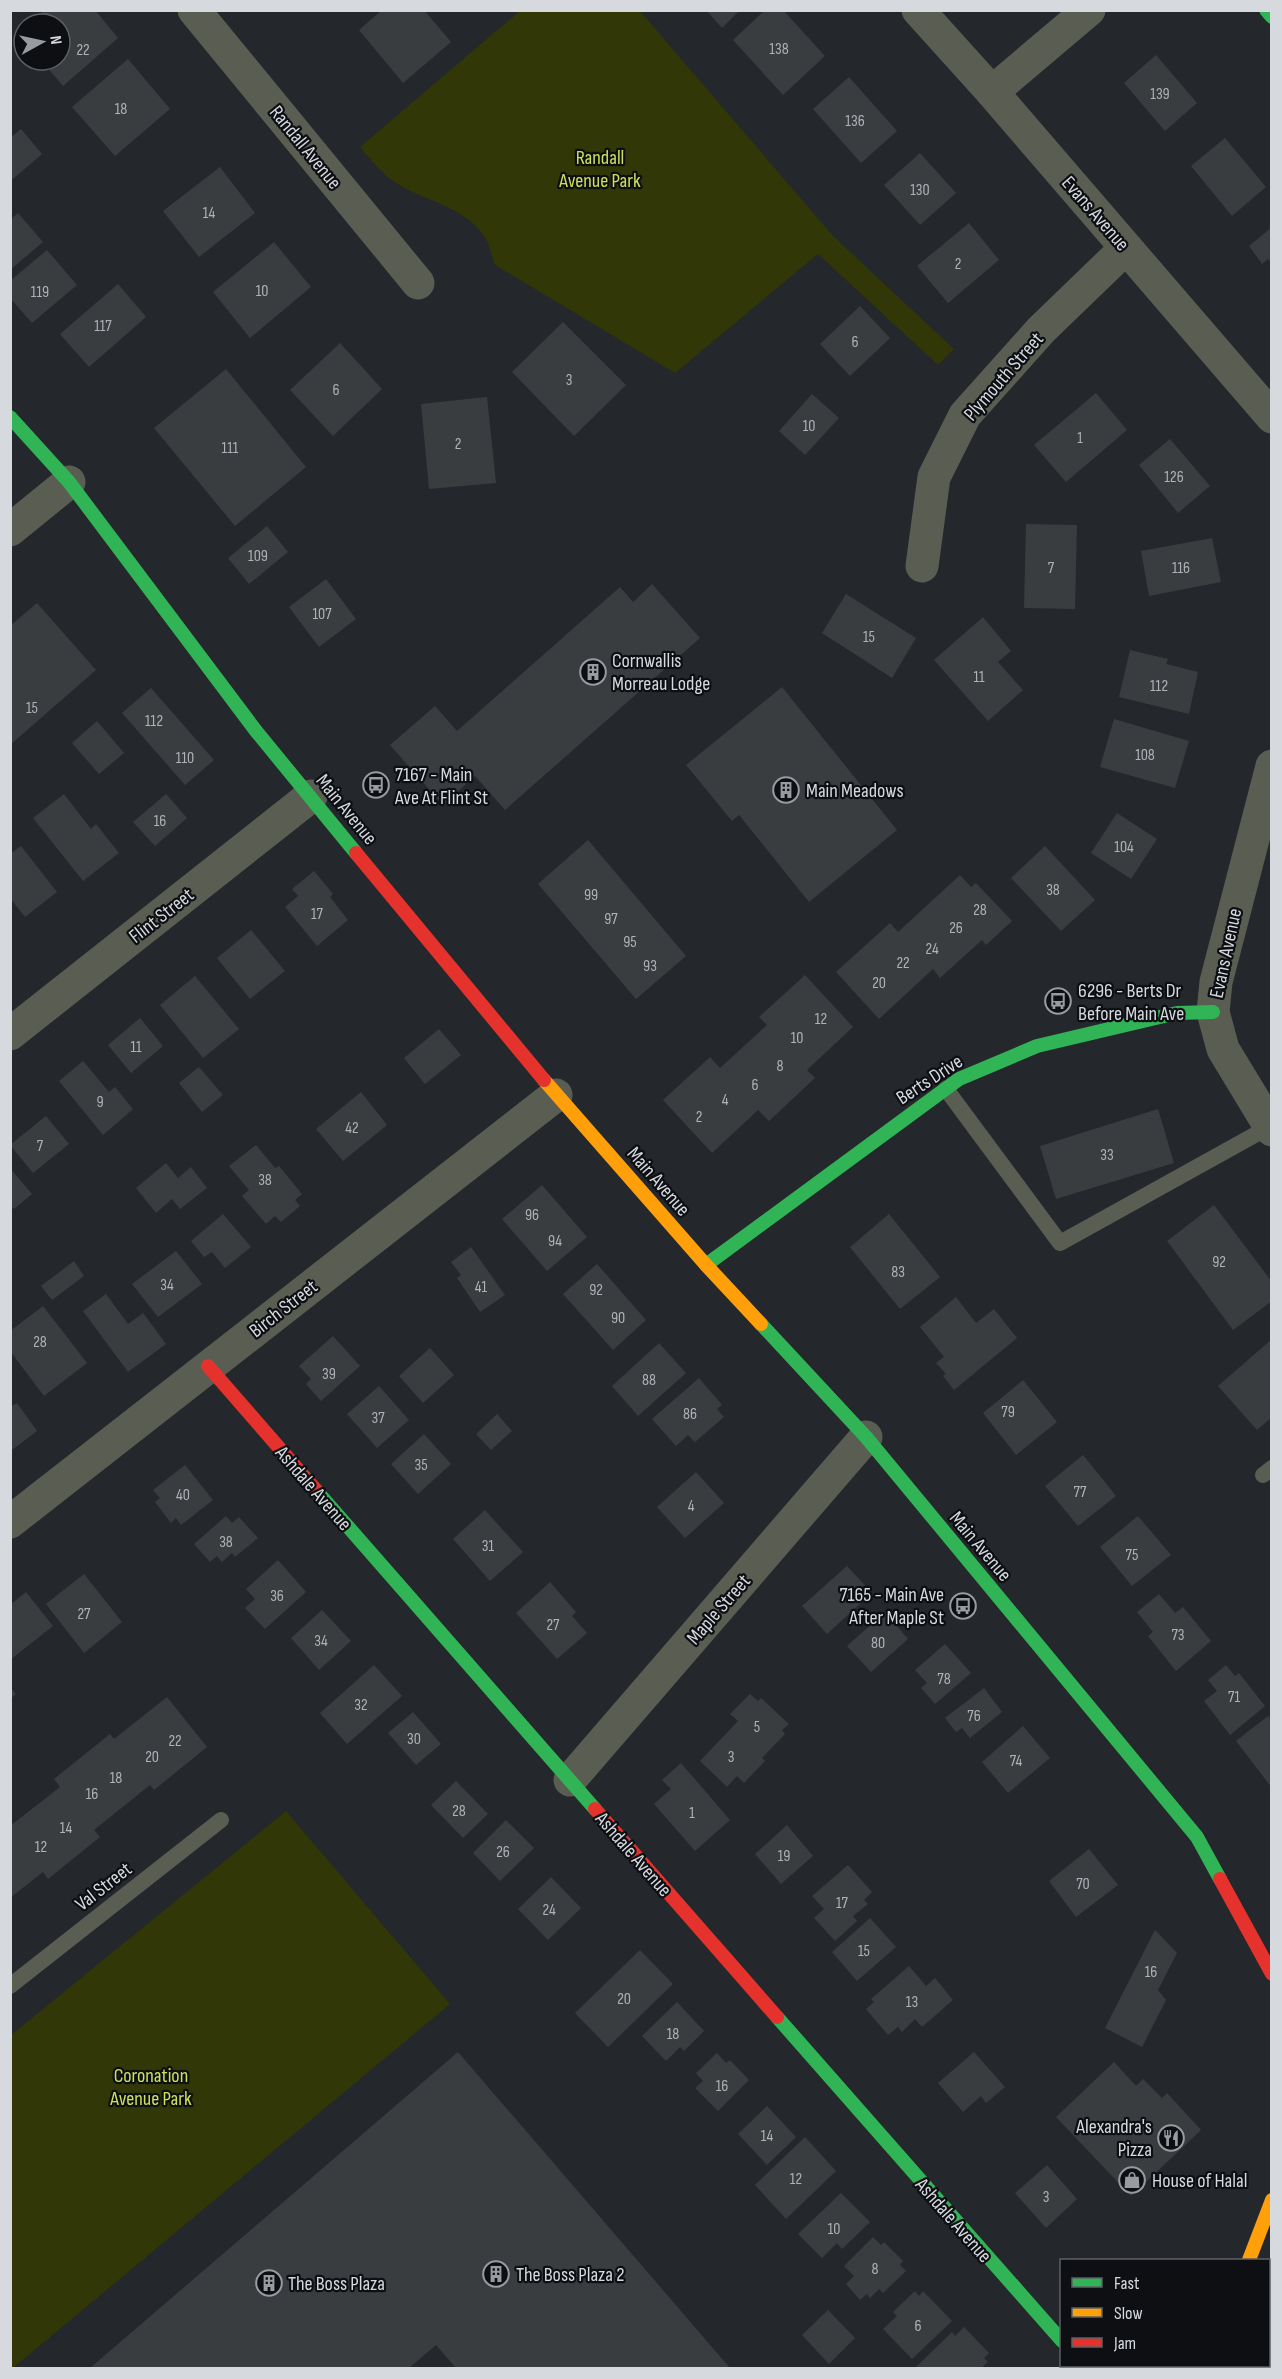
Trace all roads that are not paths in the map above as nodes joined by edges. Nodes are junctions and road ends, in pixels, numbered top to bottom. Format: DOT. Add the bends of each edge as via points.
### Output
graph roads {
  1 [pos="918,10"];
  2 [pos="1089,10"];
  3 [pos="1266,10"];
  4 [pos="202,13"];
  5 [pos="1272,17"];
  6 [pos="993,92"];
  7 [pos="1126,248"];
  8 [pos="418,283"];
  9 [pos="10,417"];
  10 [pos="1272,417"];
  11 [pos="69,482"];
  12 [pos="10,530"];
  13 [pos="922,566"];
  14 [pos="1272,766"];
  15 [pos="311,796"];
  16 [pos="1213,1012"];
  17 [pos="10,1034"];
  18 [pos="946,1089"];
  19 [pos="556,1095"];
  20 [pos="1270,1129"];
  21 [pos="706,1265"];
  22 [pos="208,1366"];
  23 [pos="866,1437"];
  24 [pos="10,1522"];
  25 [pos="570,1780"];
  26 [pos="221,1820"];
  27 [pos="1272,1974"];
  28 [pos="10,1986"];
  29 [pos="1272,2200"];
  30 [pos="1249,2259"];
  31 [pos="1060,2339"];
  1 -- 6 [label="street, Evans Avenue"];
  2 -- 6 [label="street"];
  3 -- 5 [label="street"];
  4 -- 8 [label="street, Randall Avenue"];
  6 -- 7 [label="street, Evans Avenue"];
  7 -- 10 [label="street, Evans Avenue"];
  7 -- 13 [label="street, Plymouth Street" via="1041,330 965,415 934,477"];
  9 -- 11 [label="street, Main Avenue"];
  11 -- 12 [label="street"];
  11 -- 15 [label="street, Main Avenue" via="256,731"];
  14 -- 16 [label="street, Evans Avenue" via="1216,982"];
  15 -- 17 [label="street, Flint Street"];
  15 -- 19 [label="street, Main Avenue"];
  16 -- 18 [label="street, Berts Drive" via="1177,1014 1036,1046 959,1079"];
  16 -- 20 [label="street, Evans Avenue" via="1223,1049"];
  18 -- 20 [label="lane" via="1060,1243"];
  18 -- 21 [label="street, Berts Drive"];
  19 -- 21 [label="street, Main Avenue"];
  19 -- 22 [label="street, Birch Street"];
  21 -- 23 [label="street, Main Avenue"];
  22 -- 24 [label="street, Birch Street"];
  22 -- 25 [label="street, Ashdale Avenue"];
  23 -- 25 [label="street, Maple Street"];
  23 -- 27 [label="street, Main Avenue" via="1197,1837"];
  25 -- 31 [label="street, Ashdale Avenue"];
  26 -- 28 [label="lane, Val Street"];
  29 -- 30 [label="street"];
}
